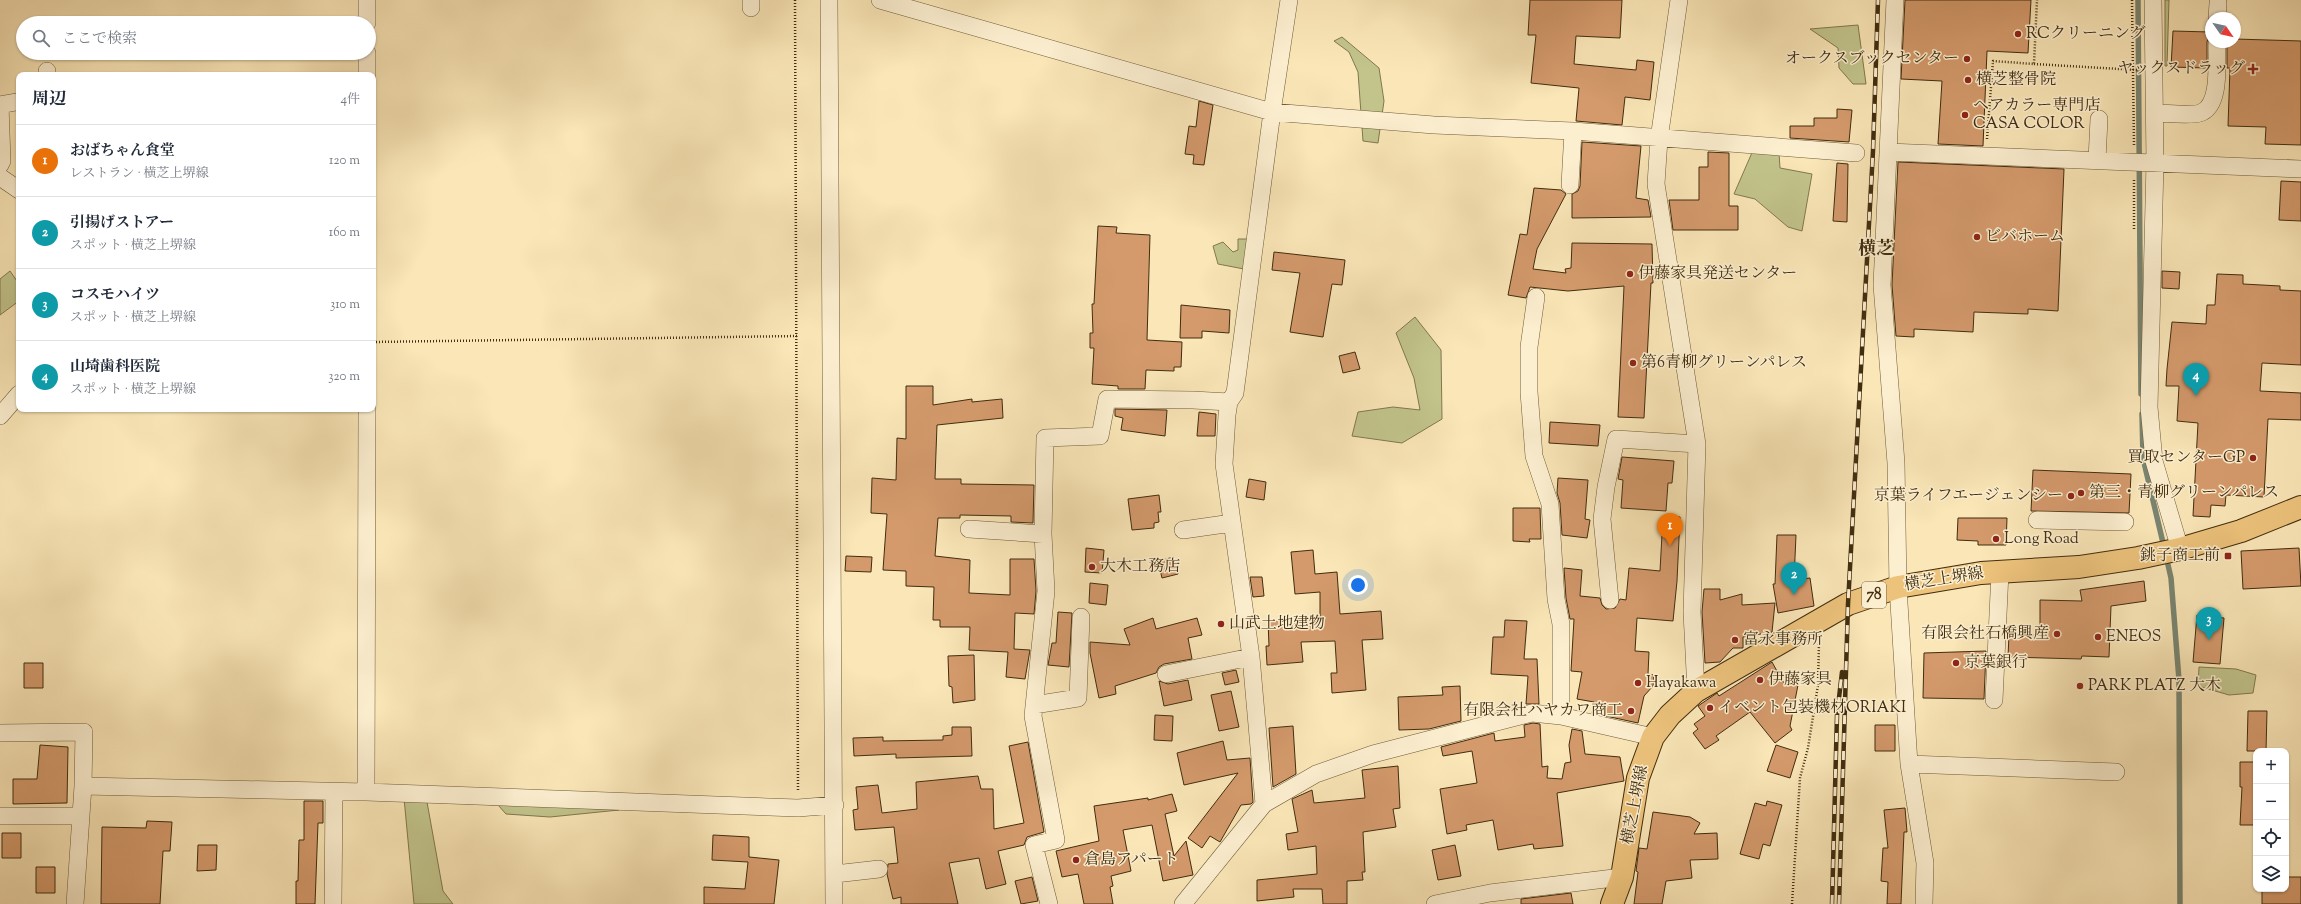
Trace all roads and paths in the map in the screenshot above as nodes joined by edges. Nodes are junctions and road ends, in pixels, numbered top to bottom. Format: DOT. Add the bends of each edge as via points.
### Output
graph roads {
  1 [pos="367,0"];
  2 [pos="795,0"];
  3 [pos="829,0"];
  4 [pos="880,0"];
  5 [pos="1289,0"];
  6 [pos="1678,0"];
  7 [pos="1895,0"];
  8 [pos="2037,0"];
  9 [pos="2132,0"];
  10 [pos="2153,0"];
  11 [pos="367,16"];
  12 [pos="2217,48"];
  13 [pos="367,60"];
  14 [pos="2034,64"];
  15 [pos="2132,69"];
  16 [pos="367,72"];
  17 [pos="6,104"];
  18 [pos="1272,112"];
  19 [pos="2154,112"];
  20 [pos="2099,118"];
  21 [pos="1573,131"];
  22 [pos="1659,139"];
  23 [pos="1987,144"];
  24 [pos="1888,152"];
  25 [pos="1856,153"];
  26 [pos="2097,160"];
  27 [pos="2142,162"];
  28 [pos="0,165"];
  29 [pos="2301,169"];
  30 [pos="0,177"];
  31 [pos="1570,184"];
  32 [pos="16,188"];
  33 [pos="1536,297"];
  34 [pos="797,336"];
  35 [pos="376,342"];
  36 [pos="16,397"];
  37 [pos="1229,402"];
  38 [pos="367,412"];
  39 [pos="0,416"];
  40 [pos="1697,444"];
  41 [pos="2301,507"];
  42 [pos="2037,520"];
  43 [pos="2125,522"];
  44 [pos="1232,523"];
  45 [pos="969,529"];
  46 [pos="1183,530"];
  47 [pos="1043,534"];
  48 [pos="2180,549"];
  49 [pos="2000,572"];
  50 [pos="1898,587"];
  51 [pos="1610,600"];
  52 [pos="1081,617"];
  53 [pos="1820,620"];
  54 [pos="1250,657"];
  55 [pos="1166,674"];
  56 [pos="1696,691"];
  57 [pos="1994,700"];
  58 [pos="1034,705"];
  59 [pos="1561,716"];
  60 [pos="0,733"];
  61 [pos="1653,737"];
  62 [pos="1909,764"];
  63 [pos="2116,772"];
  64 [pos="83,786"];
  65 [pos="334,792"];
  66 [pos="366,792"];
  67 [pos="1264,804"];
  68 [pos="835,805"];
  69 [pos="798,808"];
  70 [pos="0,816"];
  71 [pos="81,816"];
  72 [pos="879,870"];
  73 [pos="835,874"];
  74 [pos="1622,877"];
  75 [pos="75,904"];
  76 [pos="332,904"];
  77 [pos="834,904"];
  78 [pos="1049,904"];
  79 [pos="1184,904"];
  80 [pos="1435,904"];
  81 [pos="1612,904"];
  82 [pos="1792,904"];
  83 [pos="1924,904"];
  1 -- 11 [label="street"];
  2 -- 34 [label="path"];
  3 -- 68 [label="street"];
  4 -- 18 [label="street"];
  5 -- 18 [label="street"];
  6 -- 22 [label="street"];
  7 -- 24 [label="street"];
  8 -- 14 [label="path"];
  9 -- 15 [label="path"];
  10 -- 19 [label="street"];
  12 -- 19 [label="street" via="2216,96 2211,106 2200,113"];
  13 -- 16 [label="street"];
  14 -- 15 [label="path"];
  14 -- 23 [label="path" via="1993,61"];
  15 -- 27 [label="path"];
  17 -- 28 [label="street"];
  18 -- 21 [label="street" via="1434,125"];
  18 -- 37 [label="street" via="1235,393"];
  19 -- 27 [label="street"];
  20 -- 26 [label="street"];
  21 -- 22 [label="street"];
  21 -- 31 [label="street"];
  22 -- 25 [label="street"];
  22 -- 40 [label="street" via="1656,184 1659,212"];
  24 -- 26 [label="street"];
  24 -- 50 [label="street" via="1882,285 1896,464"];
  26 -- 27 [label="street"];
  27 -- 29 [label="street"];
  27 -- 48 [label="street" via="2149,407 2154,461"];
  30 -- 32 [label="street"];
  33 -- 59 [label="street" via="1529,347 1529,392 1534,456 1550,504 1556,600 1561,624"];
  34 -- 35 [label="path"];
  34 -- 69 [label="path"];
  36 -- 39 [label="street"];
  37 -- 44 [label="street" via="1224,464"];
  37 -- 47 [label="street" via="1107,399 1100,436 1045,438"];
  38 -- 66 [label="street"];
  40 -- 51 [label="street" via="1616,439 1602,519"];
  40 -- 56 [label="street" via="1692,612"];
  41 -- 48 [label="main road, 横芝上堺線 / 78" via="2241,531"];
  42 -- 43 [label="street"];
  44 -- 46 [label="street"];
  44 -- 54 [label="street"];
  45 -- 47 [label="street"];
  47 -- 58 [label="street" via="1046,591"];
  48 -- 49 [label="main road, 横芝上堺線 / 78" via="2079,567"];
  49 -- 50 [label="main road, 横芝上堺線 / 78"];
  49 -- 57 [label="street"];
  50 -- 53 [label="main road, 横芝上堺線 / 78" via="1848,604"];
  50 -- 62 [label="street"];
  52 -- 58 [label="street" via="1078,698"];
  53 -- 56 [label="main road, 横芝上堺線 / 78"];
  53 -- 82 [label="path" via="1818,685 1808,748 1800,778"];
  54 -- 55 [label="street"];
  54 -- 67 [label="street"];
  56 -- 61 [label="main road, 横芝上堺線 / 78" via="1670,715"];
  58 -- 78 [label="street" via="1033,716 1056,840 1034,845"];
  59 -- 61 [label="street"];
  59 -- 67 [label="street" via="1532,713 1373,754 1316,774"];
  60 -- 64 [label="street" via="84,732"];
  61 -- 74 [label="main road, 横芝上堺線 / 78" via="1638,778"];
  62 -- 63 [label="street"];
  62 -- 83 [label="street" via="1925,863"];
  64 -- 65 [label="street"];
  64 -- 71 [label="street"];
  65 -- 66 [label="street"];
  65 -- 76 [label="street"];
  66 -- 69 [label="street"];
  67 -- 79 [label="street"];
  68 -- 69 [label="street"];
  68 -- 73 [label="street"];
  70 -- 71 [label="street"];
  71 -- 75 [label="street"];
  72 -- 73 [label="street"];
  73 -- 77 [label="street"];
  74 -- 80 [label="street" via="1490,893"];
  74 -- 81 [label="main road, 横芝上堺線 / 78"];
}
